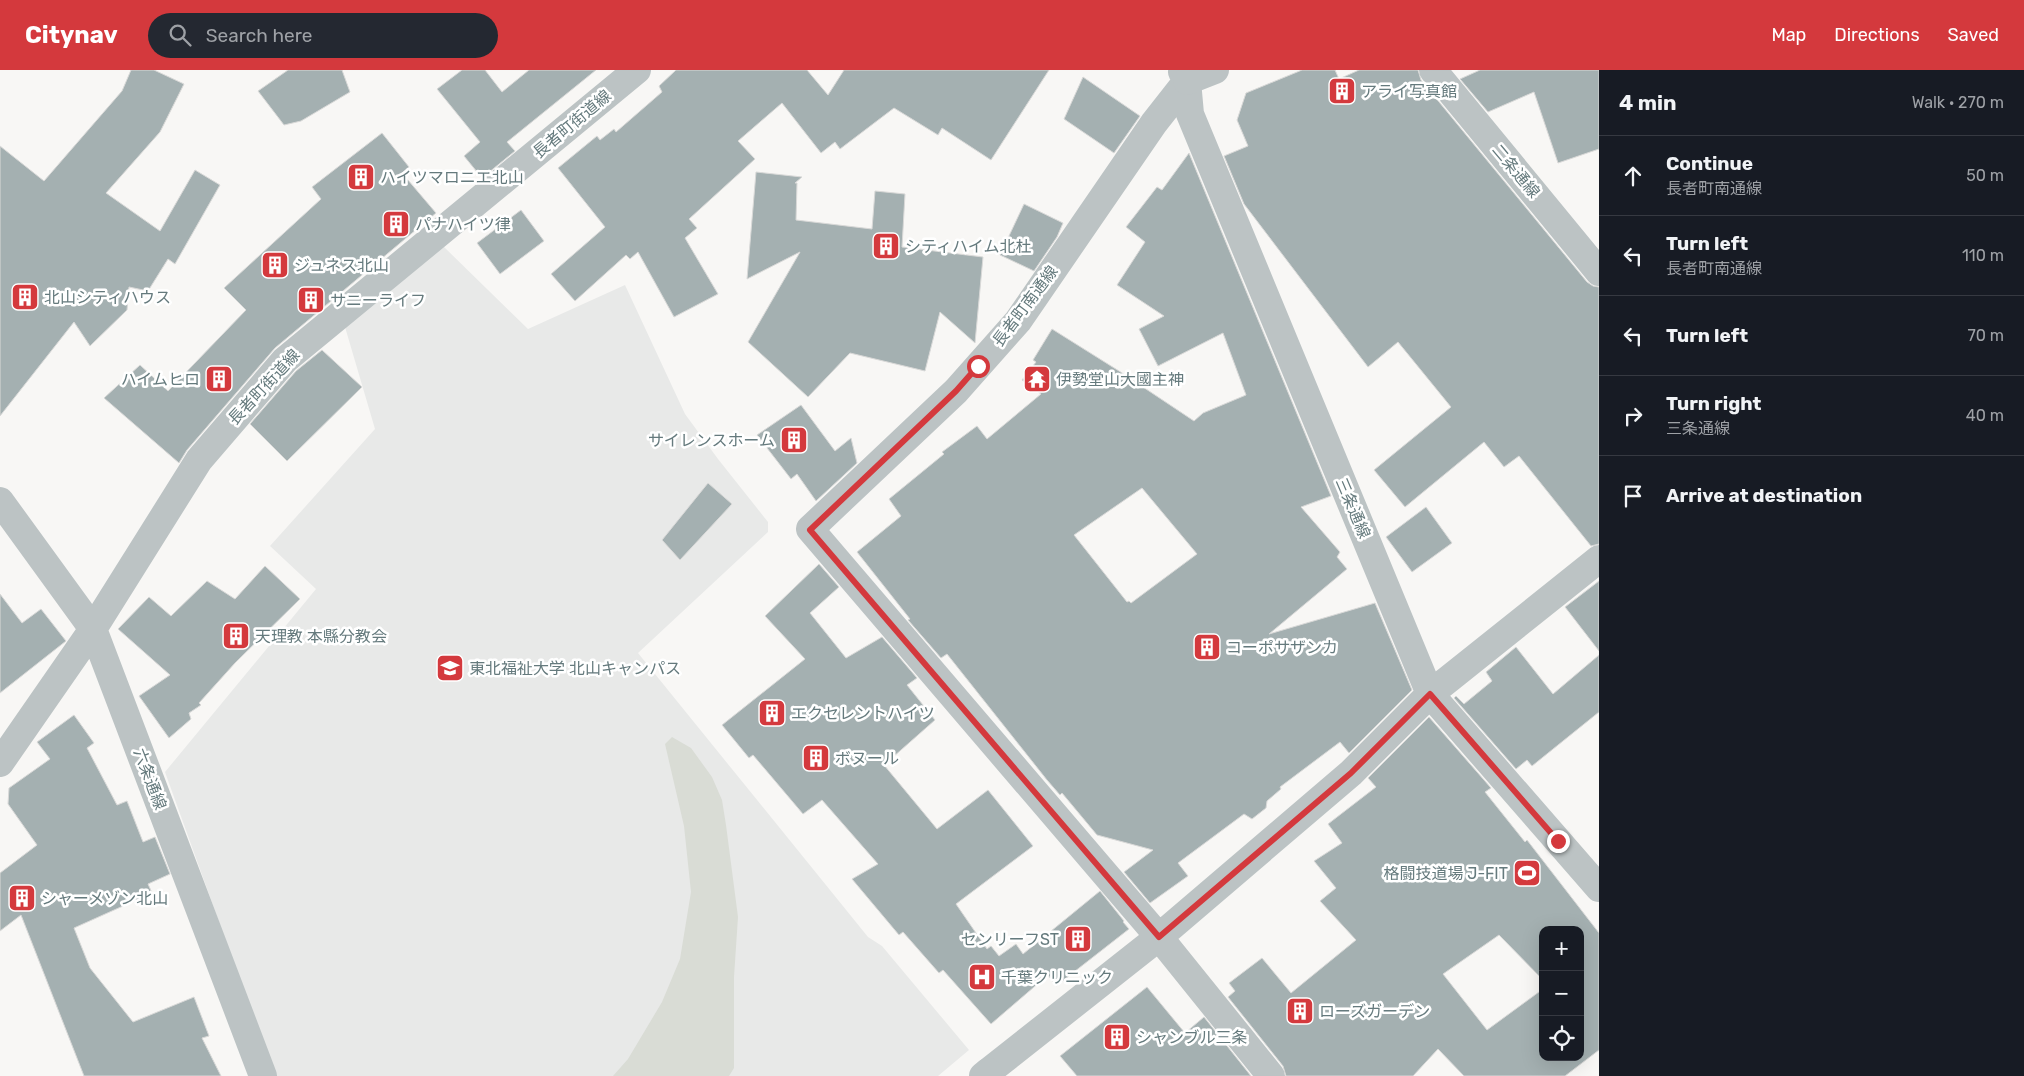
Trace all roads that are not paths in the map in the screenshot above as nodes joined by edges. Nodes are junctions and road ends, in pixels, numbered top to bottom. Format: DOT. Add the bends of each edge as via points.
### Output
graph roads {
  1 [pos="637,70"];
  2 [pos="1215,70"];
  3 [pos="1433,70"];
  4 [pos="1184,76"];
  5 [pos="1599,272"];
  6 [pos="4,515"];
  7 [pos="1599,559"];
  8 [pos="93,629"];
  9 [pos="1430,694"];
  10 [pos="0,763"];
  11 [pos="1599,888"];
  12 [pos="1159,937"];
  13 [pos="985,1074"];
  14 [pos="263,1076"];
  15 [pos="1272,1076"];
  1 -- 8 [label="street, 長者町街道線" via="285,360 199,460"];
  2 -- 4 [label="street"];
  3 -- 5 [label="street, 二条通線"];
  4 -- 9 [label="street, 三条通線" via="1190,114"];
  4 -- 12 [label="street, 長者町南通線" via="1018,321 956,391 810,530"];
  6 -- 8 [label="street, 六条通線"];
  7 -- 9 [label="street"];
  8 -- 10 [label="street, 長者町街道線"];
  8 -- 14 [label="street, 六条通線"];
  9 -- 11 [label="street, 三条通線"];
  9 -- 12 [label="street" via="1351,773"];
  12 -- 13 [label="street"];
  12 -- 15 [label="street, 長者町南通線"];
}
